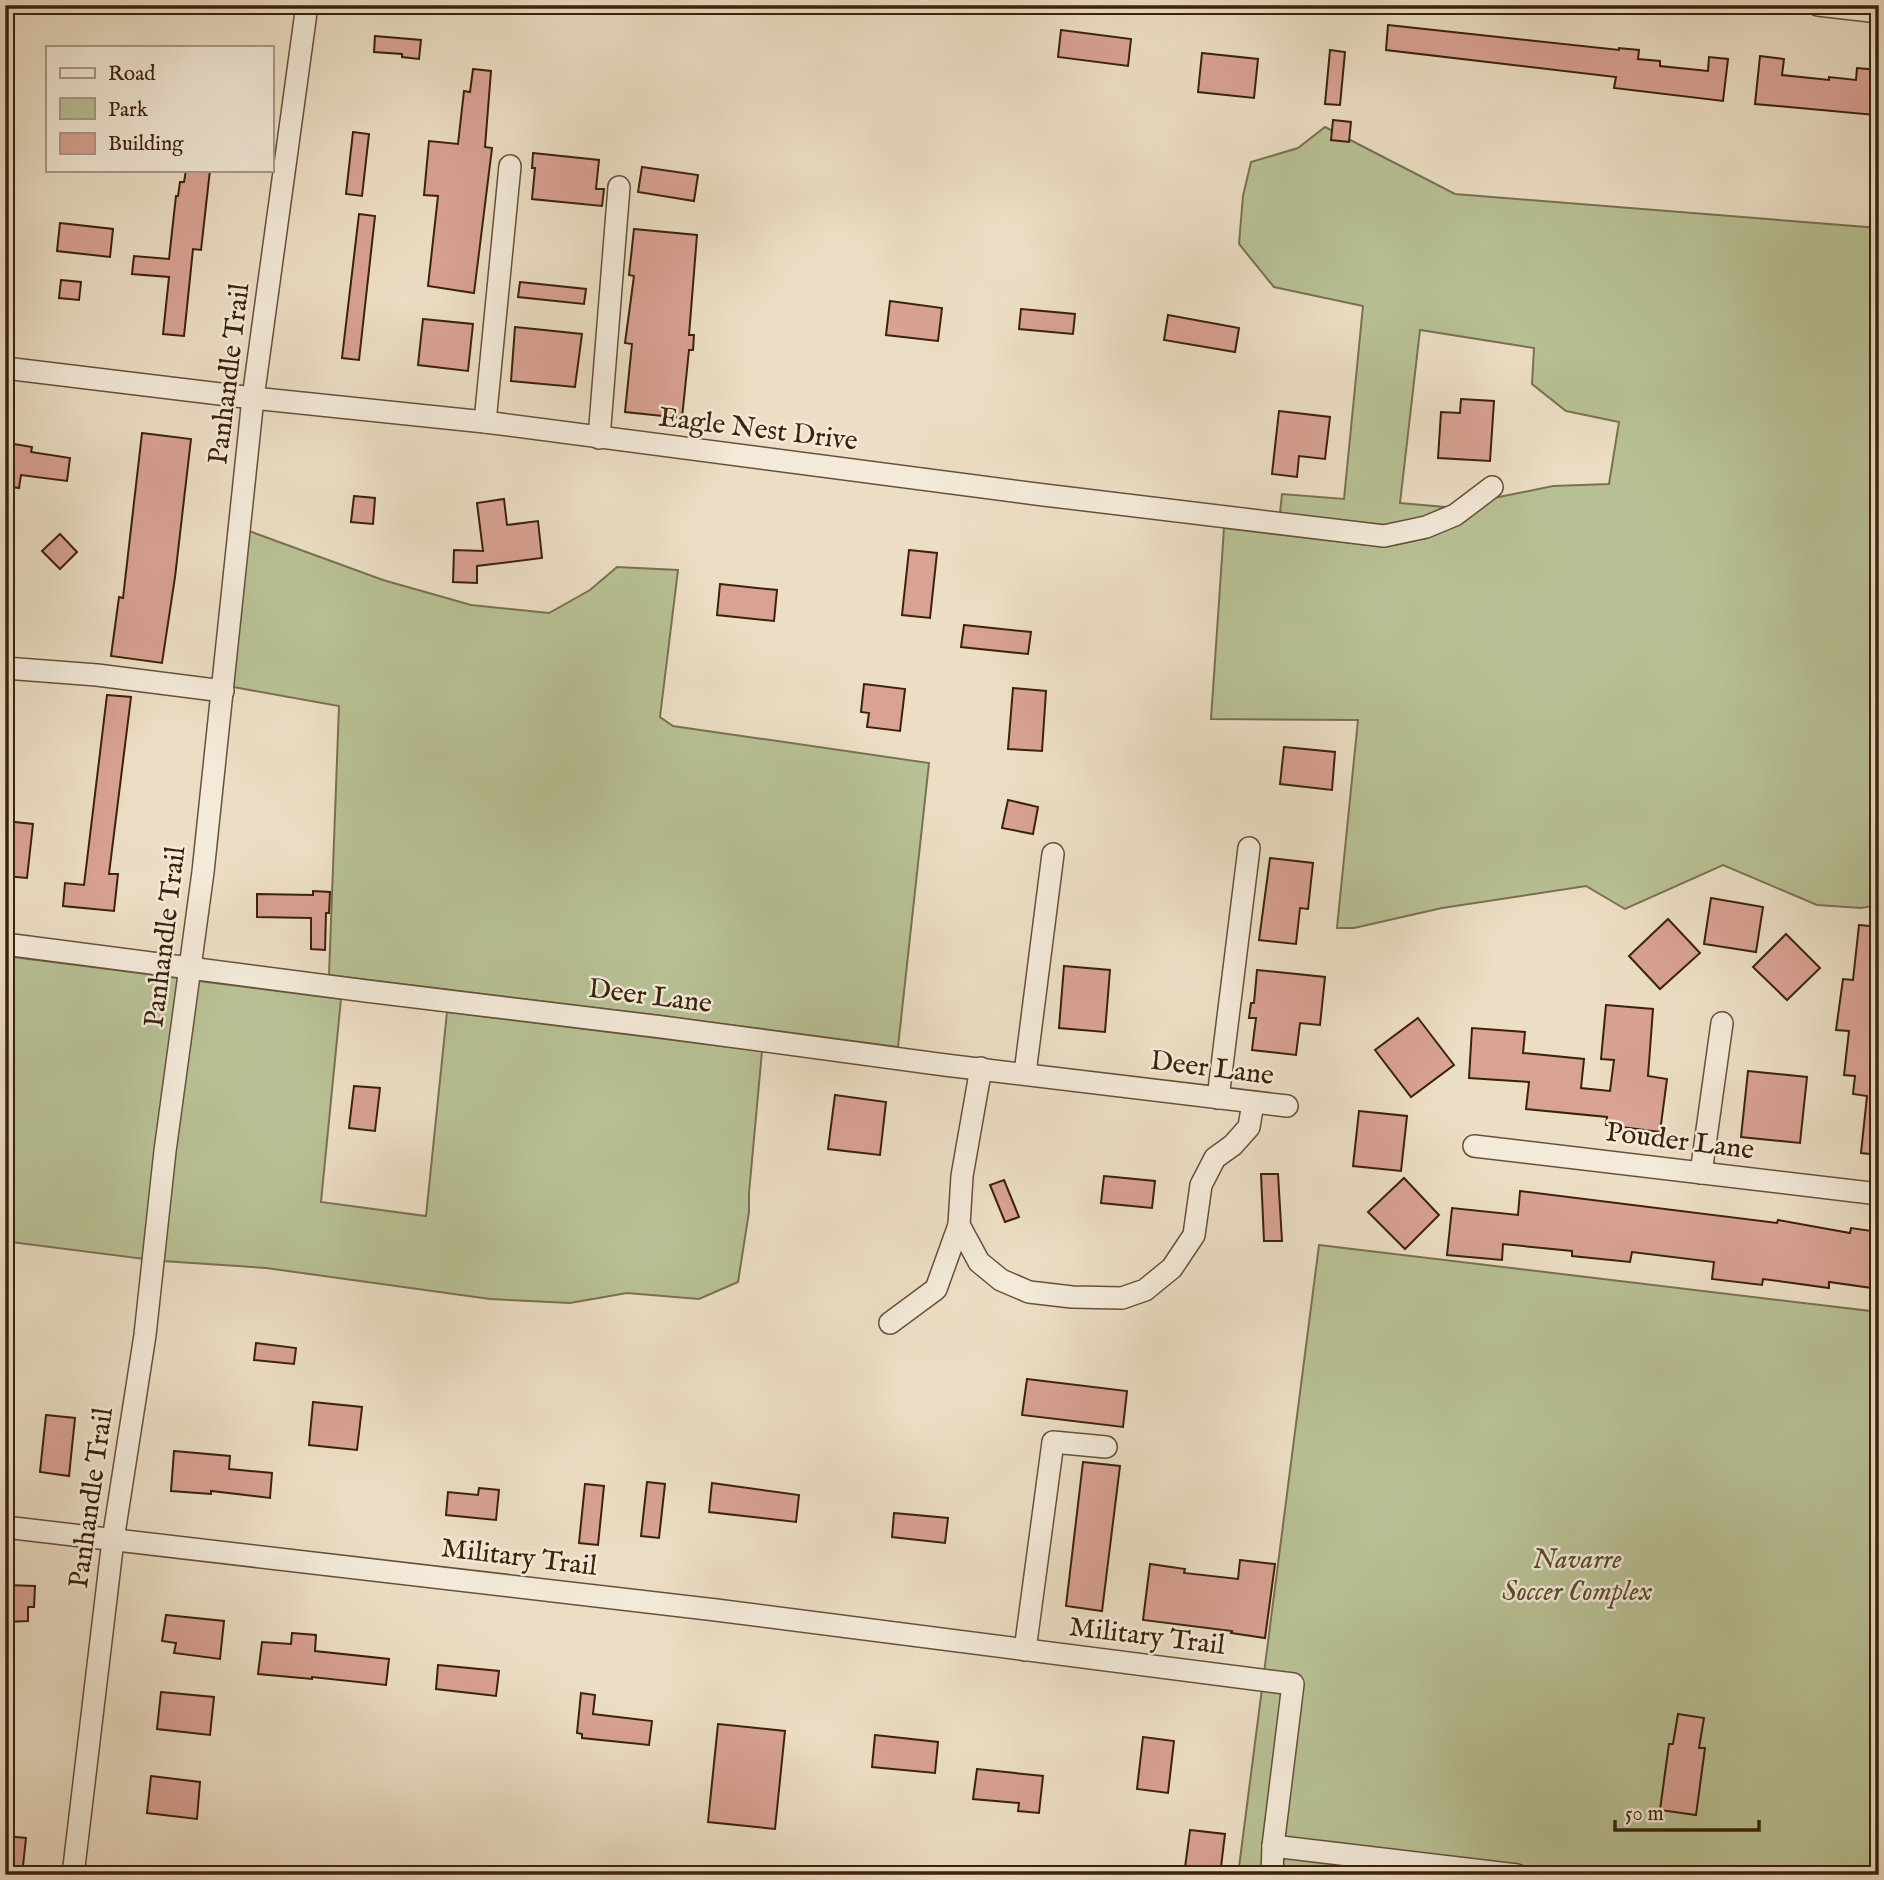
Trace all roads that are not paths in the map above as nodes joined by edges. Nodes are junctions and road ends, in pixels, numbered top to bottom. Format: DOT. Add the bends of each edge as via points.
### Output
graph roads {
  1 [pos="307,5"];
  2 [pos="1818,5"];
  3 [pos="1879,12"];
  4 [pos="510,166"];
  5 [pos="619,187"];
  6 [pos="5,368"];
  7 [pos="253,398"];
  8 [pos="485,422"];
  9 [pos="598,438"];
  10 [pos="1492,486"];
  11 [pos="5,668"];
  12 [pos="223,691"];
  13 [pos="1249,848"];
  14 [pos="1052,854"];
  15 [pos="5,944"];
  16 [pos="190,969"];
  17 [pos="1722,1023"];
  18 [pos="981,1069"];
  19 [pos="1025,1073"];
  20 [pos="1218,1098"];
  21 [pos="1253,1103"];
  22 [pos="1287,1106"];
  23 [pos="1474,1146"];
  24 [pos="1701,1173"];
  25 [pos="1879,1194"];
  26 [pos="959,1225"];
  27 [pos="890,1323"];
  28 [pos="1106,1447"];
  29 [pos="5,1527"];
  30 [pos="113,1540"];
  31 [pos="1025,1650"];
  32 [pos="1273,1846"];
  33 [pos="73,1875"];
  34 [pos="1272,1875"];
  35 [pos="1517,1875"];
  1 -- 7 [label="street, Panhandle Trail"];
  2 -- 3 [label="street"];
  4 -- 8 [label="street"];
  5 -- 9 [label="street"];
  6 -- 7 [label="street, Eagle Nest Drive"];
  7 -- 8 [label="street, Eagle Nest Drive"];
  7 -- 12 [label="street, Panhandle Trail"];
  8 -- 9 [label="street, Eagle Nest Drive"];
  9 -- 10 [label="street, Eagle Nest Drive" via="1384,536 1426,527 1455,514"];
  11 -- 12 [label="street"];
  12 -- 16 [label="street, Panhandle Trail"];
  13 -- 20 [label="street"];
  14 -- 19 [label="street"];
  15 -- 16 [label="street, Deer Lane"];
  16 -- 18 [label="street, Deer Lane"];
  16 -- 30 [label="street, Panhandle Trail" via="145,1335"];
  17 -- 24 [label="street"];
  18 -- 19 [label="street, Deer Lane"];
  18 -- 26 [label="street" via="962,1176"];
  19 -- 20 [label="street, Deer Lane"];
  20 -- 21 [label="street, Deer Lane"];
  21 -- 22 [label="street, Deer Lane"];
  21 -- 26 [label="street" via="1249,1127 1215,1157 1201,1185 1194,1235 1172,1268 1145,1290 1122,1298 1029,1292 1001,1280 979,1262"];
  23 -- 24 [label="street, Pouder Lane"];
  24 -- 25 [label="street, Pouder Lane"];
  26 -- 27 [label="street" via="936,1289"];
  28 -- 31 [label="street, Military Trail" via="1053,1442"];
  29 -- 30 [label="street, Military Trail"];
  30 -- 31 [label="street, Military Trail"];
  30 -- 33 [label="street, Panhandle Trail"];
  31 -- 32 [label="street, Military Trail" via="1293,1684"];
  32 -- 34 [label="street"];
  32 -- 35 [label="street"];
}
